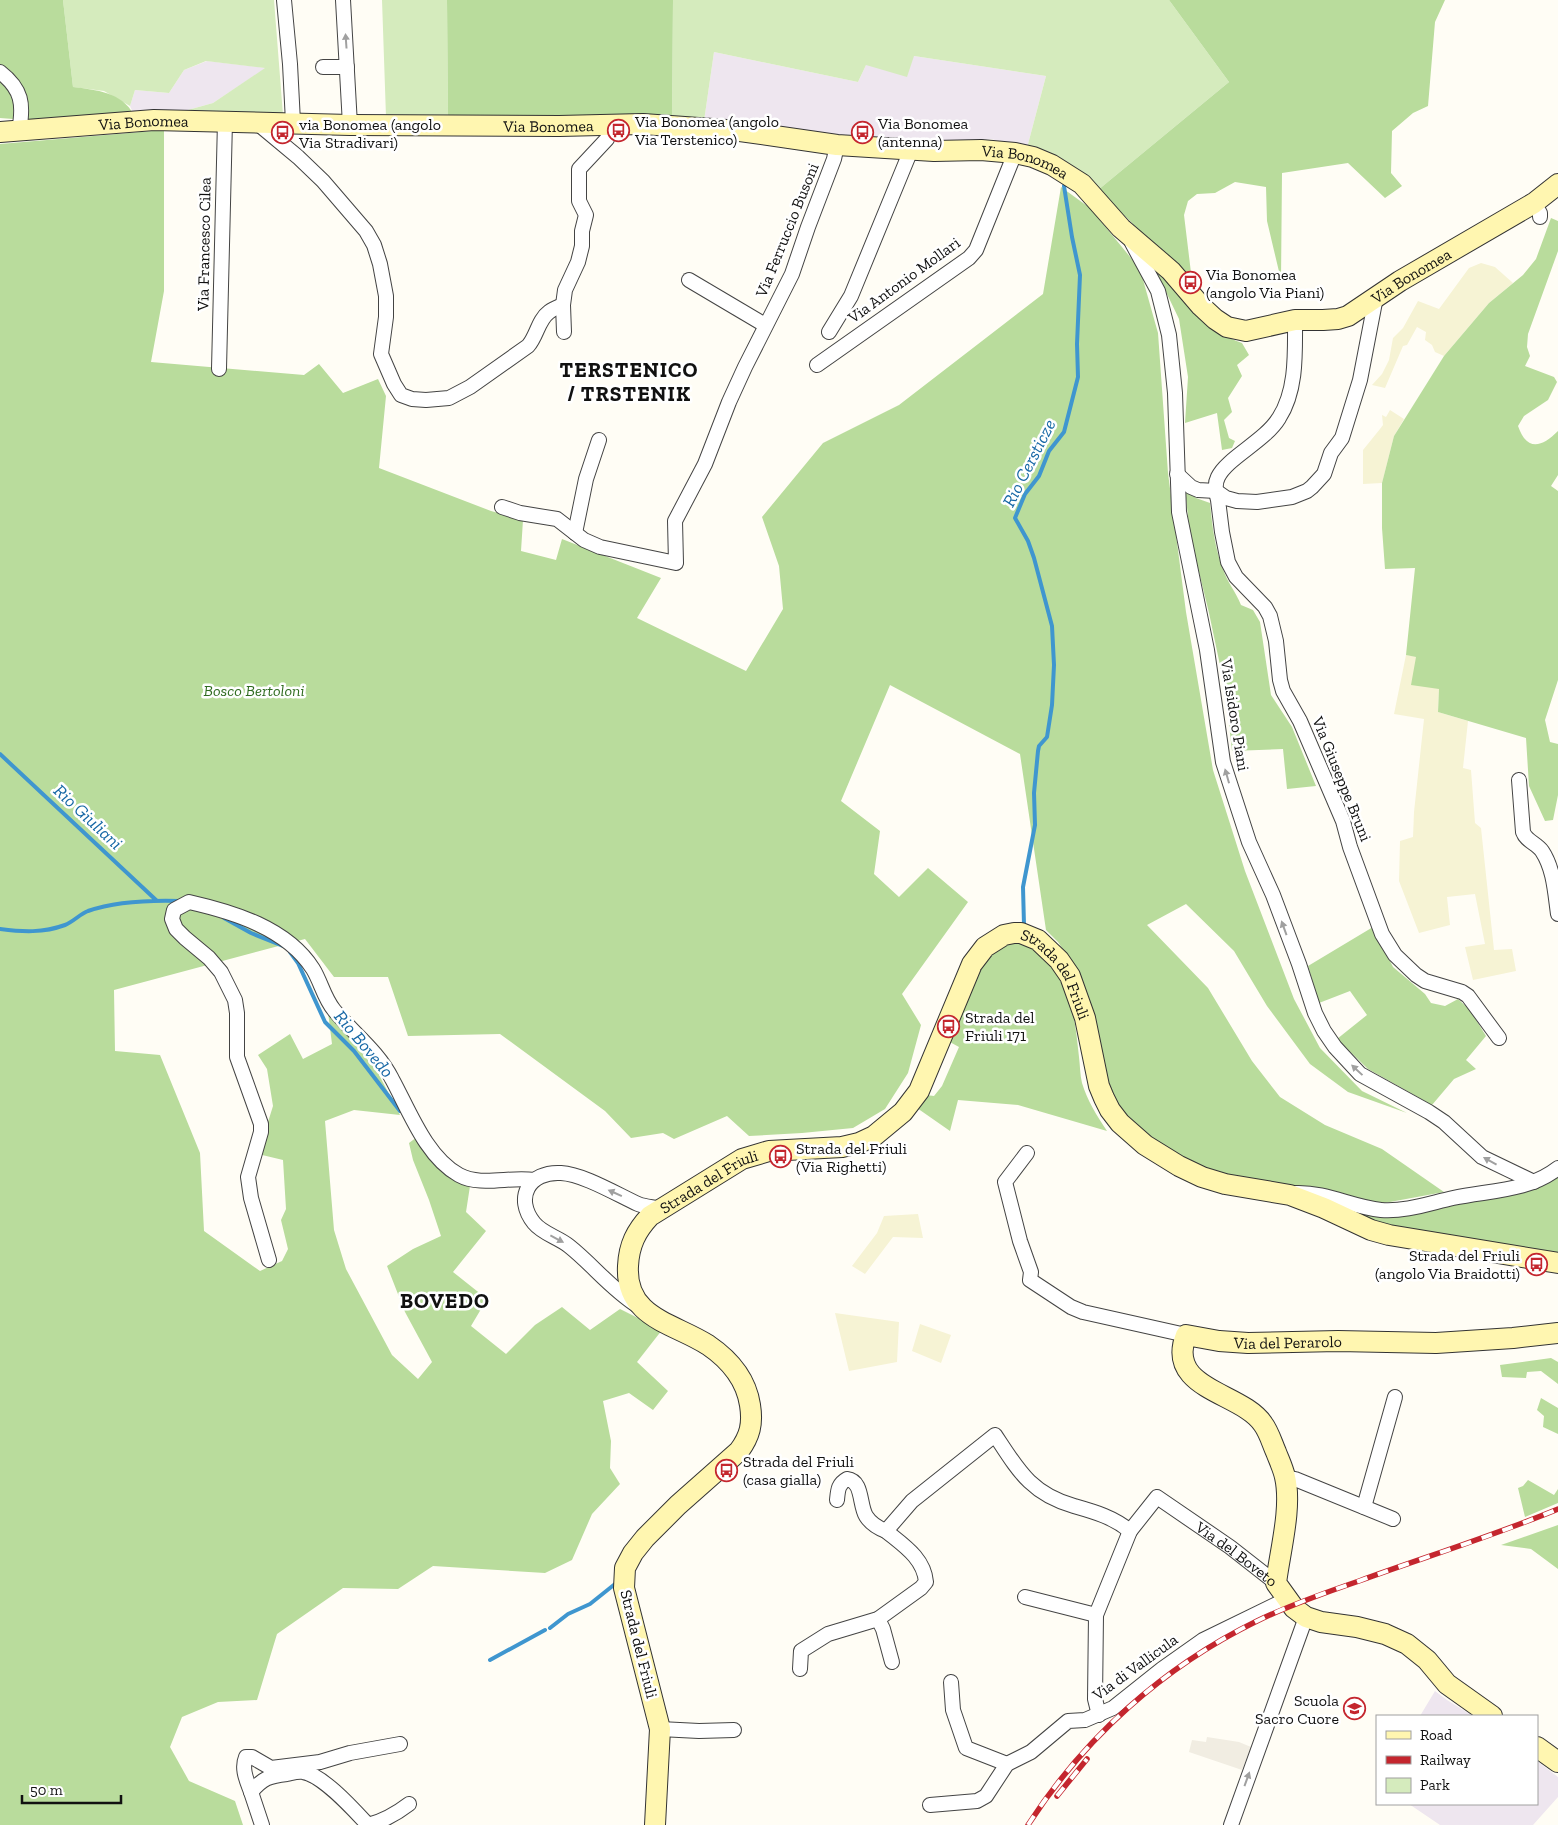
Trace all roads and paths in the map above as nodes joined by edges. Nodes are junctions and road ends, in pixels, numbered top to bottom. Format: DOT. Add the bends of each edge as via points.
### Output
graph roads {
  1 [pos="284,0"];
  2 [pos="343,0"];
  3 [pos="323,67"];
  4 [pos="347,67"];
  5 [pos="0,72"];
  6 [pos="225,121"];
  7 [pos="293,122"];
  8 [pos="257,123"];
  9 [pos="350,125"];
  10 [pos="612,125"];
  11 [pos="10,131"];
  12 [pos="837,145"];
  13 [pos="911,150"];
  14 [pos="1015,153"];
  15 [pos="1558,184"];
  16 [pos="1121,228"];
  17 [pos="689,280"];
  18 [pos="1376,297"];
  19 [pos="563,305"];
  20 [pos="1295,320"];
  21 [pos="765,326"];
  22 [pos="564,332"];
  23 [pos="829,332"];
  24 [pos="817,365"];
  25 [pos="219,369"];
  26 [pos="599,440"];
  27 [pos="1177,474"];
  28 [pos="1216,492"];
  29 [pos="502,507"];
  30 [pos="575,533"];
  31 [pos="1519,780"];
  32 [pos="1558,914"];
  33 [pos="1499,1038"];
  34 [pos="1026,1153"];
  35 [pos="1558,1168"];
  36 [pos="534,1180"];
  37 [pos="1534,1182"];
  38 [pos="1290,1195"];
  39 [pos="661,1209"];
  40 [pos="269,1260"];
  41 [pos="1558,1263"];
  42 [pos="642,1308"];
  43 [pos="1558,1333"];
  44 [pos="1186,1335"];
  45 [pos="1395,1397"];
  46 [pos="1285,1477"];
  47 [pos="837,1500"];
  48 [pos="1364,1507"];
  49 [pos="1393,1519"];
  50 [pos="886,1531"];
  51 [pos="1130,1531"];
  52 [pos="1282,1591"];
  53 [pos="1024,1597"];
  54 [pos="1096,1615"];
  55 [pos="1306,1617"];
  56 [pos="878,1619"];
  57 [pos="892,1662"];
  58 [pos="800,1669"];
  59 [pos="951,1682"];
  60 [pos="1099,1715"];
  61 [pos="1491,1715"];
  62 [pos="660,1729"];
  63 [pos="734,1730"];
  64 [pos="400,1744"];
  65 [pos="1538,1748"];
  66 [pos="1558,1762"];
  67 [pos="1007,1764"];
  68 [pos="251,1792"];
  69 [pos="408,1804"];
  70 [pos="930,1805"];
  71 [pos="262,1825"];
  72 [pos="655,1825"];
  73 [pos="1231,1825"];
  1 -- 7 [label="street"];
  4 -- 2 [label="street, one-way"];
  3 -- 4 [label="street"];
  4 -- 9 [label="street"];
  5 -- 11 [label="street" via="13,83 20,95 22,107"];
  6 -- 8 [label="street, Via Bonomea"];
  6 -- 11 [label="street, Via Bonomea" via="154,120"];
  6 -- 25 [label="street, Via Francesco Cilea"];
  7 -- 8 [label="street, Via Bonomea"];
  7 -- 9 [label="street, Via Bonomea"];
  8 -- 19 [label="street" via="323,181 374,245 386,296 381,354 401,395 426,400 449,398 470,387 528,346 548,312"];
  9 -- 10 [label="street, Via Bonomea"];
  10 -- 12 [label="street, Via Bonomea" via="740,131"];
  10 -- 19 [label="street" via="606,139 579,169 579,201 586,215 578,262 565,290"];
  12 -- 13 [label="street, Via Bonomea"];
  12 -- 21 [label="street, Via Ferruccio Busoni" via="792,274"];
  13 -- 14 [label="street, Via Bonomea"];
  13 -- 23 [label="street" via="851,296"];
  14 -- 16 [label="street, Via Bonomea" via="1033,157 1066,172 1082,184"];
  14 -- 24 [label="street, Via Antonio Mollari" via="976,250 969,258"];
  15 -- 18 [label="street, Via Bonomea" via="1537,210 1400,281"];
  16 -- 20 [label="street, Via Bonomea" via="1171,271 1200,306 1227,327 1246,331"];
  16 -- 27 [label="street, Via Isidoro Piani" via="1155,285 1166,318 1174,369"];
  17 -- 21 [label="street, Via Ferruccio Busoni"];
  18 -- 20 [label="street, Via Bonomea" via="1338,319"];
  18 -- 28 [label="street" via="1360,380 1342,438 1331,453 1324,474 1307,492 1292,497 1250,502 1226,498"];
  19 -- 22 [label="street"];
  20 -- 28 [label="street, Via Giuseppe Bruni" via="1293,375 1286,403 1279,418 1262,437 1223,470"];
  21 -- 30 [label="street, Via Ferruccio Busoni" via="729,402 705,464 675,521 676,563 600,547"];
  26 -- 30 [label="street" via="586,479"];
  27 -- 28 [label="street" via="1191,487"];
  37 -- 27 [label="street, Via Isidoro Piani, one-way" via="1482,1157 1429,1112 1360,1074 1335,1047 1319,1023 1249,842 1226,771 1207,650 1180,524"];
  28 -- 33 [label="street, Via Giuseppe Bruni" via="1228,562 1236,577 1270,616 1280,680 1343,821 1382,934 1395,955 1416,975 1468,996"];
  29 -- 30 [label="street, Via Ferruccio Busoni" via="557,519"];
  31 -- 32 [label="street" via="1523,832 1546,858"];
  34 -- 44 [label="street, Via del Perarolo" via="1006,1182 1031,1272 1030,1280 1083,1312"];
  35 -- 37 [label="street"];
  39 -- 36 [label="street, one-way" via="640,1205 575,1176 549,1174"];
  36 -- 40 [label="street" via="473,1180 449,1169 438,1159 418,1128 384,1064 333,1009 313,968 298,952 265,926 189,902 174,910 172,919 176,929 221,972 235,1000 237,1057 261,1124 248,1177"];
  36 -- 42 [label="street, one-way" via="527,1188 526,1200 534,1222 568,1245 604,1280"];
  37 -- 38 [label="street" via="1499,1192 1382,1210 1306,1192"];
  38 -- 39 [label="street, Strada del Friuli" via="1225,1184 1202,1176 1161,1156 1131,1134 1110,1110 1099,1086 1084,1018 1070,976 1038,940 1014,933 994,940 978,954 919,1091 903,1112 881,1131 852,1145 768,1151 742,1159"];
  38 -- 41 [label="street, Strada del Friuli" via="1389,1235"];
  39 -- 42 [label="street, Strada del Friuli" via="640,1227 629,1253 627,1280"];
  42 -- 62 [label="street, Strada del Friuli" via="722,1356 744,1383 752,1416 751,1430 739,1451 655,1527 625,1568 624,1588"];
  43 -- 44 [label="street, Via del Perarolo" via="1436,1343 1248,1343"];
  44 -- 46 [label="street" via="1182,1355 1185,1364 1214,1393 1252,1412 1263,1424"];
  45 -- 48 [label="street"];
  46 -- 48 [label="street"];
  46 -- 52 [label="street" via="1287,1505"];
  47 -- 50 [label="street" via="842,1482 852,1480 857,1484 867,1517 877,1528"];
  48 -- 49 [label="street"];
  50 -- 51 [label="street" via="912,1501 995,1435 1022,1476 1037,1489 1059,1501 1105,1515"];
  50 -- 56 [label="street" via="917,1558 926,1582"];
  51 -- 52 [label="street, Via del Boveto" via="1157,1497 1230,1547"];
  51 -- 54 [label="street"];
  52 -- 55 [label="street, Via del Boveto" via="1294,1608"];
  52 -- 60 [label="street, Via di Vallicula" via="1203,1640 1113,1708"];
  53 -- 54 [label="street"];
  54 -- 60 [label="street" via="1095,1699"];
  55 -- 61 [label="street, Via del Boveto" via="1385,1634 1407,1644 1427,1660 1447,1684"];
  73 -- 55 [label="street, one-way"];
  56 -- 57 [label="street"];
  56 -- 58 [label="street" via="816,1640 801,1651"];
  59 -- 67 [label="street" via="953,1710 966,1748"];
  60 -- 67 [label="street, Via di Vallicula" via="1068,1721 1031,1752"];
  62 -- 63 [label="street"];
  62 -- 72 [label="street, Strada del Friuli"];
  64 -- 68 [label="street" via="320,1762 270,1768 246,1757 243,1764"];
  65 -- 66 [label="street"];
  67 -- 70 [label="street" via="986,1796 977,1801"];
  68 -- 69 [label="street" via="266,1777 303,1772 342,1796 368,1825"];
  68 -- 71 [label="street"];
}
